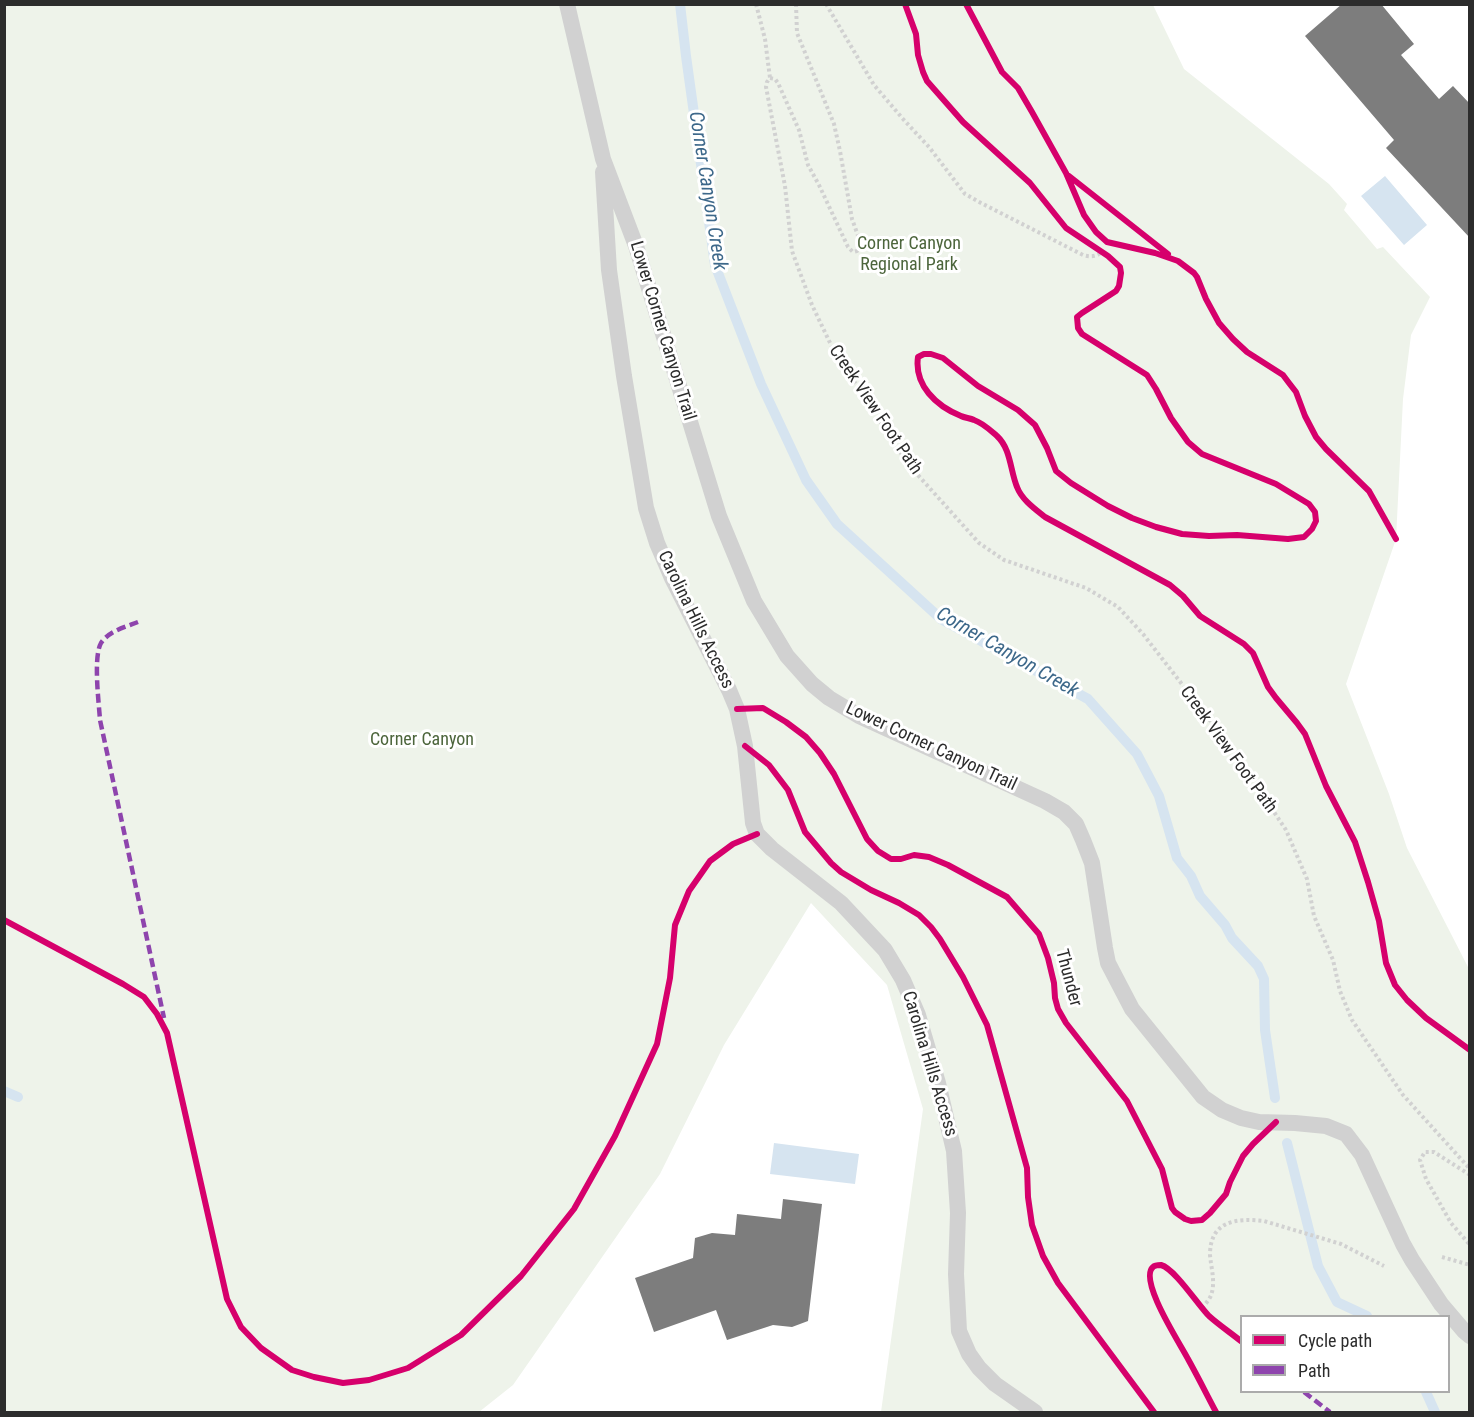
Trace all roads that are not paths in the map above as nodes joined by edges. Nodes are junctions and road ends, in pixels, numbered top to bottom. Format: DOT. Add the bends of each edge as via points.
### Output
graph roads {
  1 [pos="567,4"];
  2 [pos="603,159"];
  3 [pos="1470,1336"];
  4 [pos="1035,1413"];
  1 -- 2 [label="lane, Lower Corner Canyon Trail"];
  2 -- 3 [label="lane, Lower Corner Canyon Trail" via="636,246 719,516 754,601 787,656 812,684 859,716 1064,812 1076,824 1092,863 1108,963 1132,1009 1203,1097 1222,1110 1259,1122 1326,1126 1346,1134 1362,1155 1412,1260 1441,1304"];
  2 -- 4 [label="lane, Carolina Hills Access" via="609,270 646,508 672,578 737,709 753,823 757,834 772,849 841,903 885,950 903,980 918,1015 954,1151 959,1331 979,1368"];
}
